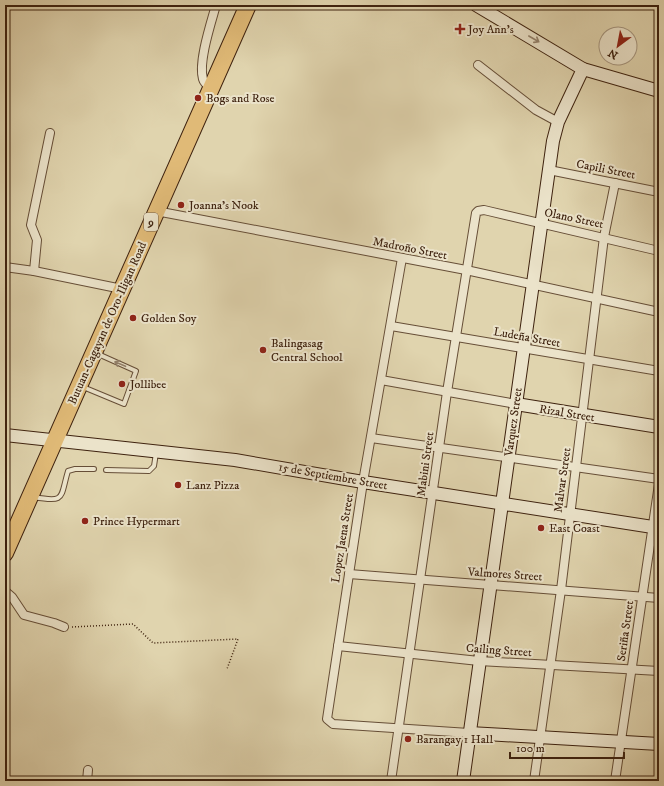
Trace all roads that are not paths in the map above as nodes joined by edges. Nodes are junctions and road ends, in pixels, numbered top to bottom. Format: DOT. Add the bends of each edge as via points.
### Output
graph roads {
  1 [pos="216,5"];
  2 [pos="248,5"];
  3 [pos="476,5"];
  4 [pos="478,64"];
  5 [pos="583,68"];
  6 [pos="211,88"];
  7 [pos="659,91"];
  8 [pos="558,122"];
  9 [pos="50,133"];
  10 [pos="549,170"];
  11 [pos="615,183"];
  12 [pos="659,192"];
  13 [pos="484,210"];
  14 [pos="156,211"];
  15 [pos="541,223"];
  16 [pos="604,237"];
  17 [pos="659,251"];
  18 [pos="402,258"];
  19 [pos="5,267"];
  20 [pos="466,270"];
  21 [pos="34,271"];
  22 [pos="533,285"];
  23 [pos="122,289"];
  24 [pos="597,299"];
  25 [pos="659,312"];
  26 [pos="391,326"];
  27 [pos="456,336"];
  28 [pos="524,348"];
  29 [pos="94,353"];
  30 [pos="589,360"];
  31 [pos="659,371"];
  32 [pos="381,380"];
  33 [pos="79,386"];
  34 [pos="447,392"];
  35 [pos="516,404"];
  36 [pos="583,415"];
  37 [pos="659,427"];
  38 [pos="5,435"];
  39 [pos="371,438"];
  40 [pos="55,440"];
  41 [pos="439,448"];
  42 [pos="156,452"];
  43 [pos="508,457"];
  44 [pos="576,467"];
  45 [pos="94,469"];
  46 [pos="106,470"];
  47 [pos="659,479"];
  48 [pos="363,482"];
  49 [pos="659,484"];
  50 [pos="432,493"];
  51 [pos="30,496"];
  52 [pos="501,504"];
  53 [pos="569,515"];
  54 [pos="655,528"];
  55 [pos="5,553"];
  56 [pos="349,574"];
  57 [pos="420,579"];
  58 [pos="490,586"];
  59 [pos="561,590"];
  60 [pos="5,591"];
  61 [pos="642,597"];
  62 [pos="659,598"];
  63 [pos="64,628"];
  64 [pos="338,646"];
  65 [pos="409,654"];
  66 [pos="479,661"];
  67 [pos="550,665"];
  68 [pos="631,670"];
  69 [pos="659,671"];
  70 [pos="398,729"];
  71 [pos="469,733"];
  72 [pos="541,737"];
  73 [pos="621,742"];
  74 [pos="659,744"];
  75 [pos="88,770"];
  76 [pos="87,781"];
  77 [pos="391,781"];
  78 [pos="462,781"];
  79 [pos="534,781"];
  80 [pos="615,781"];
  1 -- 6 [label="street" via="207,35 202,67 203,78"];
  2 -- 6 [label="highway, Butuan-Cagayan de Oro-Iligan Road / 9"];
  3 -- 5 [label="street, one-way"];
  4 -- 8 [label="street" via="536,110"];
  5 -- 7 [label="street"];
  5 -- 8 [label="street, Varquez Street"];
  6 -- 14 [label="highway, Butuan-Cagayan de Oro-Iligan Road / 9"];
  8 -- 10 [label="street, Varquez Street"];
  9 -- 21 [label="street" via="31,225 37,243"];
  10 -- 11 [label="street, Capili Street"];
  10 -- 15 [label="street, Varquez Street"];
  11 -- 12 [label="street, Capili Street"];
  11 -- 16 [label="street, Malvar Street"];
  13 -- 15 [label="street, Olano Street"];
  13 -- 20 [label="street, Mabini Street" via="478,210 475,215"];
  14 -- 18 [label="street, Madroño Street"];
  14 -- 23 [label="highway, Butuan-Cagayan de Oro-Iligan Road / 9"];
  15 -- 16 [label="street, Olano Street"];
  15 -- 22 [label="street, Varquez Street"];
  16 -- 17 [label="street, Olano Street"];
  16 -- 24 [label="street, Malvar Street"];
  18 -- 20 [label="street, Madroño Street"];
  18 -- 26 [label="street, Lopez Jaena Street"];
  19 -- 21 [label="street"];
  20 -- 22 [label="street, Madroño Street"];
  20 -- 27 [label="street, Mabini Street"];
  21 -- 23 [label="street"];
  22 -- 24 [label="street, Madroño Street"];
  22 -- 28 [label="street, Varquez Street"];
  23 -- 29 [label="highway, Butuan-Cagayan de Oro-Iligan Road / 9"];
  24 -- 25 [label="street, Madroño Street"];
  24 -- 30 [label="street, Malvar Street"];
  26 -- 27 [label="street, Ludeña Street"];
  26 -- 32 [label="street, Lopez Jaena Street"];
  27 -- 28 [label="street, Ludeña Street"];
  27 -- 34 [label="street, Mabini Street"];
  28 -- 30 [label="street, Ludeña Street"];
  28 -- 35 [label="street, Varquez Street"];
  29 -- 33 [label="highway, Butuan-Cagayan de Oro-Iligan Road / 9"];
  33 -- 29 [label="lane, one-way" via="124,404 136,371"];
  30 -- 31 [label="street, Ludeña Street"];
  30 -- 36 [label="street, Malvar Street"];
  32 -- 34 [label="street, Rizal Street"];
  32 -- 39 [label="street, Lopez Jaena Street"];
  33 -- 40 [label="highway, Butuan-Cagayan de Oro-Iligan Road / 9"];
  34 -- 35 [label="street, Rizal Street"];
  34 -- 41 [label="street, Mabini Street"];
  35 -- 36 [label="street, Rizal Street"];
  35 -- 43 [label="street, Varquez Street"];
  36 -- 37 [label="street, Rizal Street"];
  36 -- 44 [label="street, Malvar Street"];
  38 -- 40 [label="street, 15 de Septiembre Street"];
  39 -- 41 [label="street"];
  39 -- 48 [label="street, Lopez Jaena Street"];
  40 -- 42 [label="street, 15 de Septiembre Street"];
  40 -- 51 [label="highway, Butuan-Cagayan de Oro-Iligan Road / 9"];
  41 -- 43 [label="street"];
  41 -- 50 [label="street, Mabini Street"];
  42 -- 46 [label="lane" via="154,466 149,471"];
  42 -- 48 [label="street, 15 de Septiembre Street" via="242,461"];
  43 -- 44 [label="street"];
  43 -- 52 [label="street, Varquez Street"];
  44 -- 47 [label="street"];
  44 -- 53 [label="street, Malvar Street"];
  45 -- 51 [label="lane" via="68,471 64,492 53,501"];
  48 -- 50 [label="street, 15 de Septiembre Street"];
  48 -- 56 [label="street, Lopez Jaena Street"];
  49 -- 54 [label="street, Seriña Street"];
  50 -- 52 [label="street, 15 de Septiembre Street"];
  50 -- 57 [label="street, Mabini Street"];
  51 -- 55 [label="highway, Butuan-Cagayan de Oro-Iligan Road / 9"];
  52 -- 53 [label="street, 15 de Septiembre Street"];
  52 -- 58 [label="street, Varquez Street"];
  53 -- 54 [label="street, 15 de Septiembre Street"];
  53 -- 59 [label="street, Malvar Street"];
  54 -- 61 [label="street, Seriña Street"];
  56 -- 57 [label="street, Valmores Street"];
  56 -- 64 [label="street, Lopez Jaena Street"];
  57 -- 58 [label="street, Valmores Street"];
  57 -- 65 [label="street, Mabini Street"];
  58 -- 59 [label="street, Valmores Street"];
  58 -- 66 [label="street, Varquez Street"];
  59 -- 61 [label="street, Valmores Street"];
  59 -- 67 [label="street, Malvar Street"];
  60 -- 63 [label="street" via="24,615"];
  61 -- 62 [label="street, Valmores Street"];
  61 -- 68 [label="street, Seriña Street"];
  64 -- 65 [label="street, Cailing Street"];
  64 -- 70 [label="street, Lopez Jaena Street" via="328,722"];
  65 -- 66 [label="street, Cailing Street"];
  65 -- 70 [label="street, Mabini Street"];
  66 -- 67 [label="street, Cailing Street"];
  66 -- 71 [label="street, Varquez Street"];
  67 -- 68 [label="street, Cailing Street"];
  67 -- 72 [label="street, Malvar Street"];
  68 -- 69 [label="street, Cailing Street"];
  68 -- 73 [label="street, Seriña Street"];
  70 -- 71 [label="street"];
  70 -- 77 [label="street, Mabini Street"];
  71 -- 72 [label="street"];
  71 -- 78 [label="street, Varquez Street"];
  72 -- 73 [label="street"];
  72 -- 79 [label="street, Malvar Street"];
  73 -- 74 [label="street"];
  73 -- 80 [label="street, Seriña Street"];
  75 -- 76 [label="street"];
}
